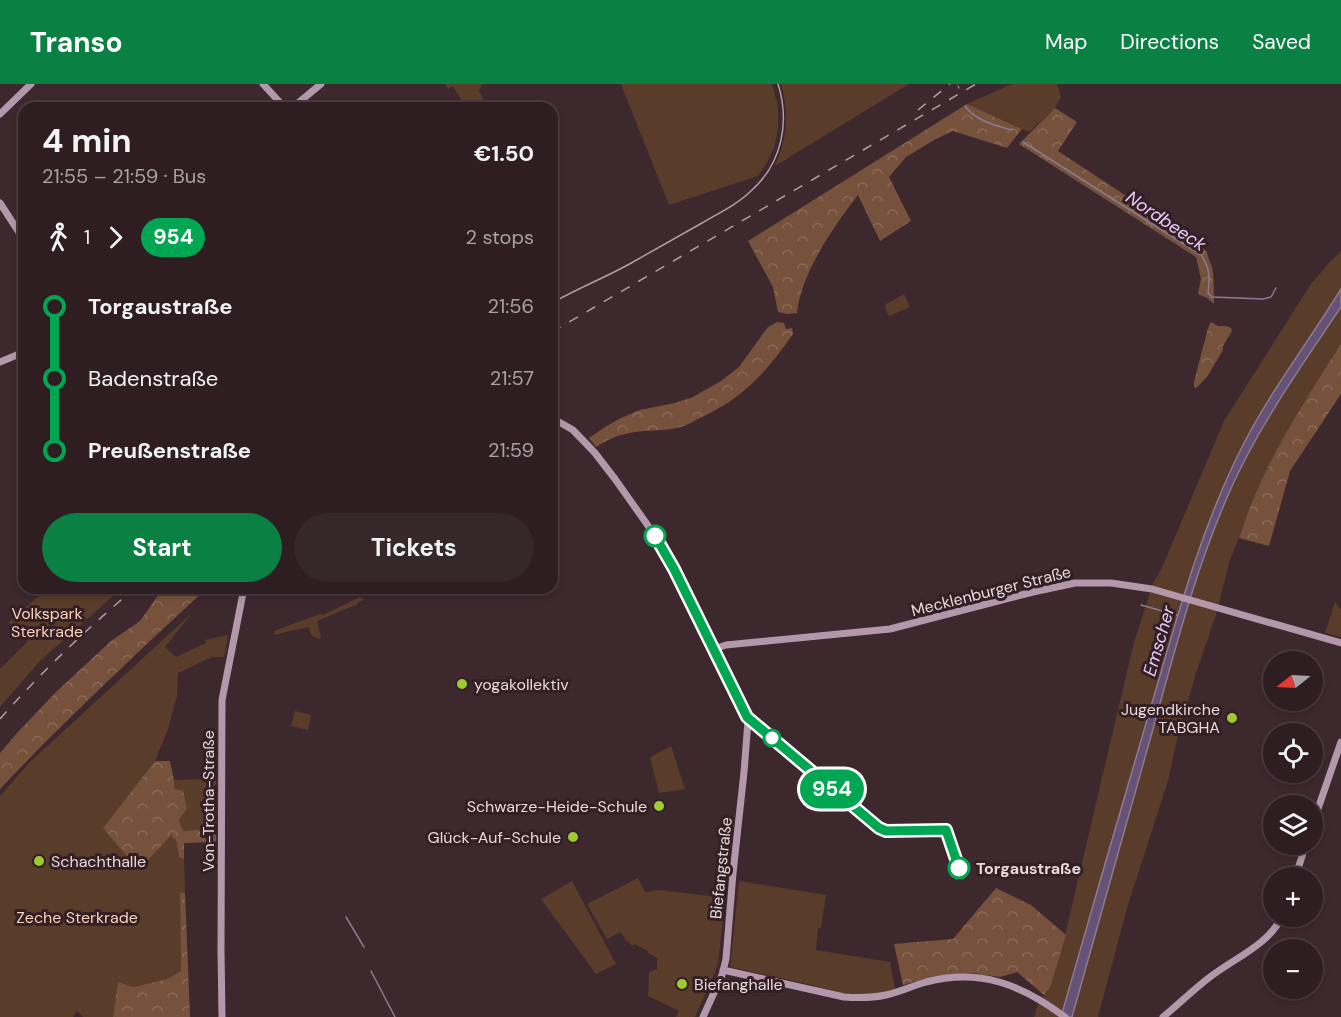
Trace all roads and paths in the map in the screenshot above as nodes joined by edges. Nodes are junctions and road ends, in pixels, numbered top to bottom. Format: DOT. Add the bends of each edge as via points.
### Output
graph roads {
  1 [pos="31,84"];
  2 [pos="263,84"];
  3 [pos="321,84"];
  4 [pos="280,102"];
  5 [pos="299,102"];
  6 [pos="0,114"];
  7 [pos="0,202"];
  8 [pos="18,230"];
  9 [pos="18,354"];
  10 [pos="0,362"];
  11 [pos="558,421"];
  12 [pos="243,594"];
  13 [pos="1341,643"];
  14 [pos="714,649"];
  15 [pos="1341,742"];
  16 [pos="1323,795"];
  17 [pos="1276,927"];
  18 [pos="723,970"];
  19 [pos="1062,1015"];
  20 [pos="222,1017"];
  21 [pos="703,1017"];
  22 [pos="1163,1017"];
  1 -- 6 [label="main road"];
  2 -- 4 [label="main road"];
  3 -- 5 [label="main road"];
  7 -- 8 [label="main road"];
  9 -- 10 [label="main road"];
  11 -- 14 [label="main road" via="573,430 595,453 655,535"];
  12 -- 20 [label="main road, Von-Trotha-Straße" via="222,700"];
  13 -- 14 [label="main road, Mecklenburger Straße" via="1168,593 1099,582 1033,592 890,629"];
  14 -- 18 [label="main road, Biefangstraße" via="748,725"];
  15 -- 16 [label="main road"];
  17 -- 22 [label="main road"];
  18 -- 19 [label="main road" via="863,998 922,983 977,978 1032,994"];
  18 -- 21 [label="main road, Biefangstraße"];
}
